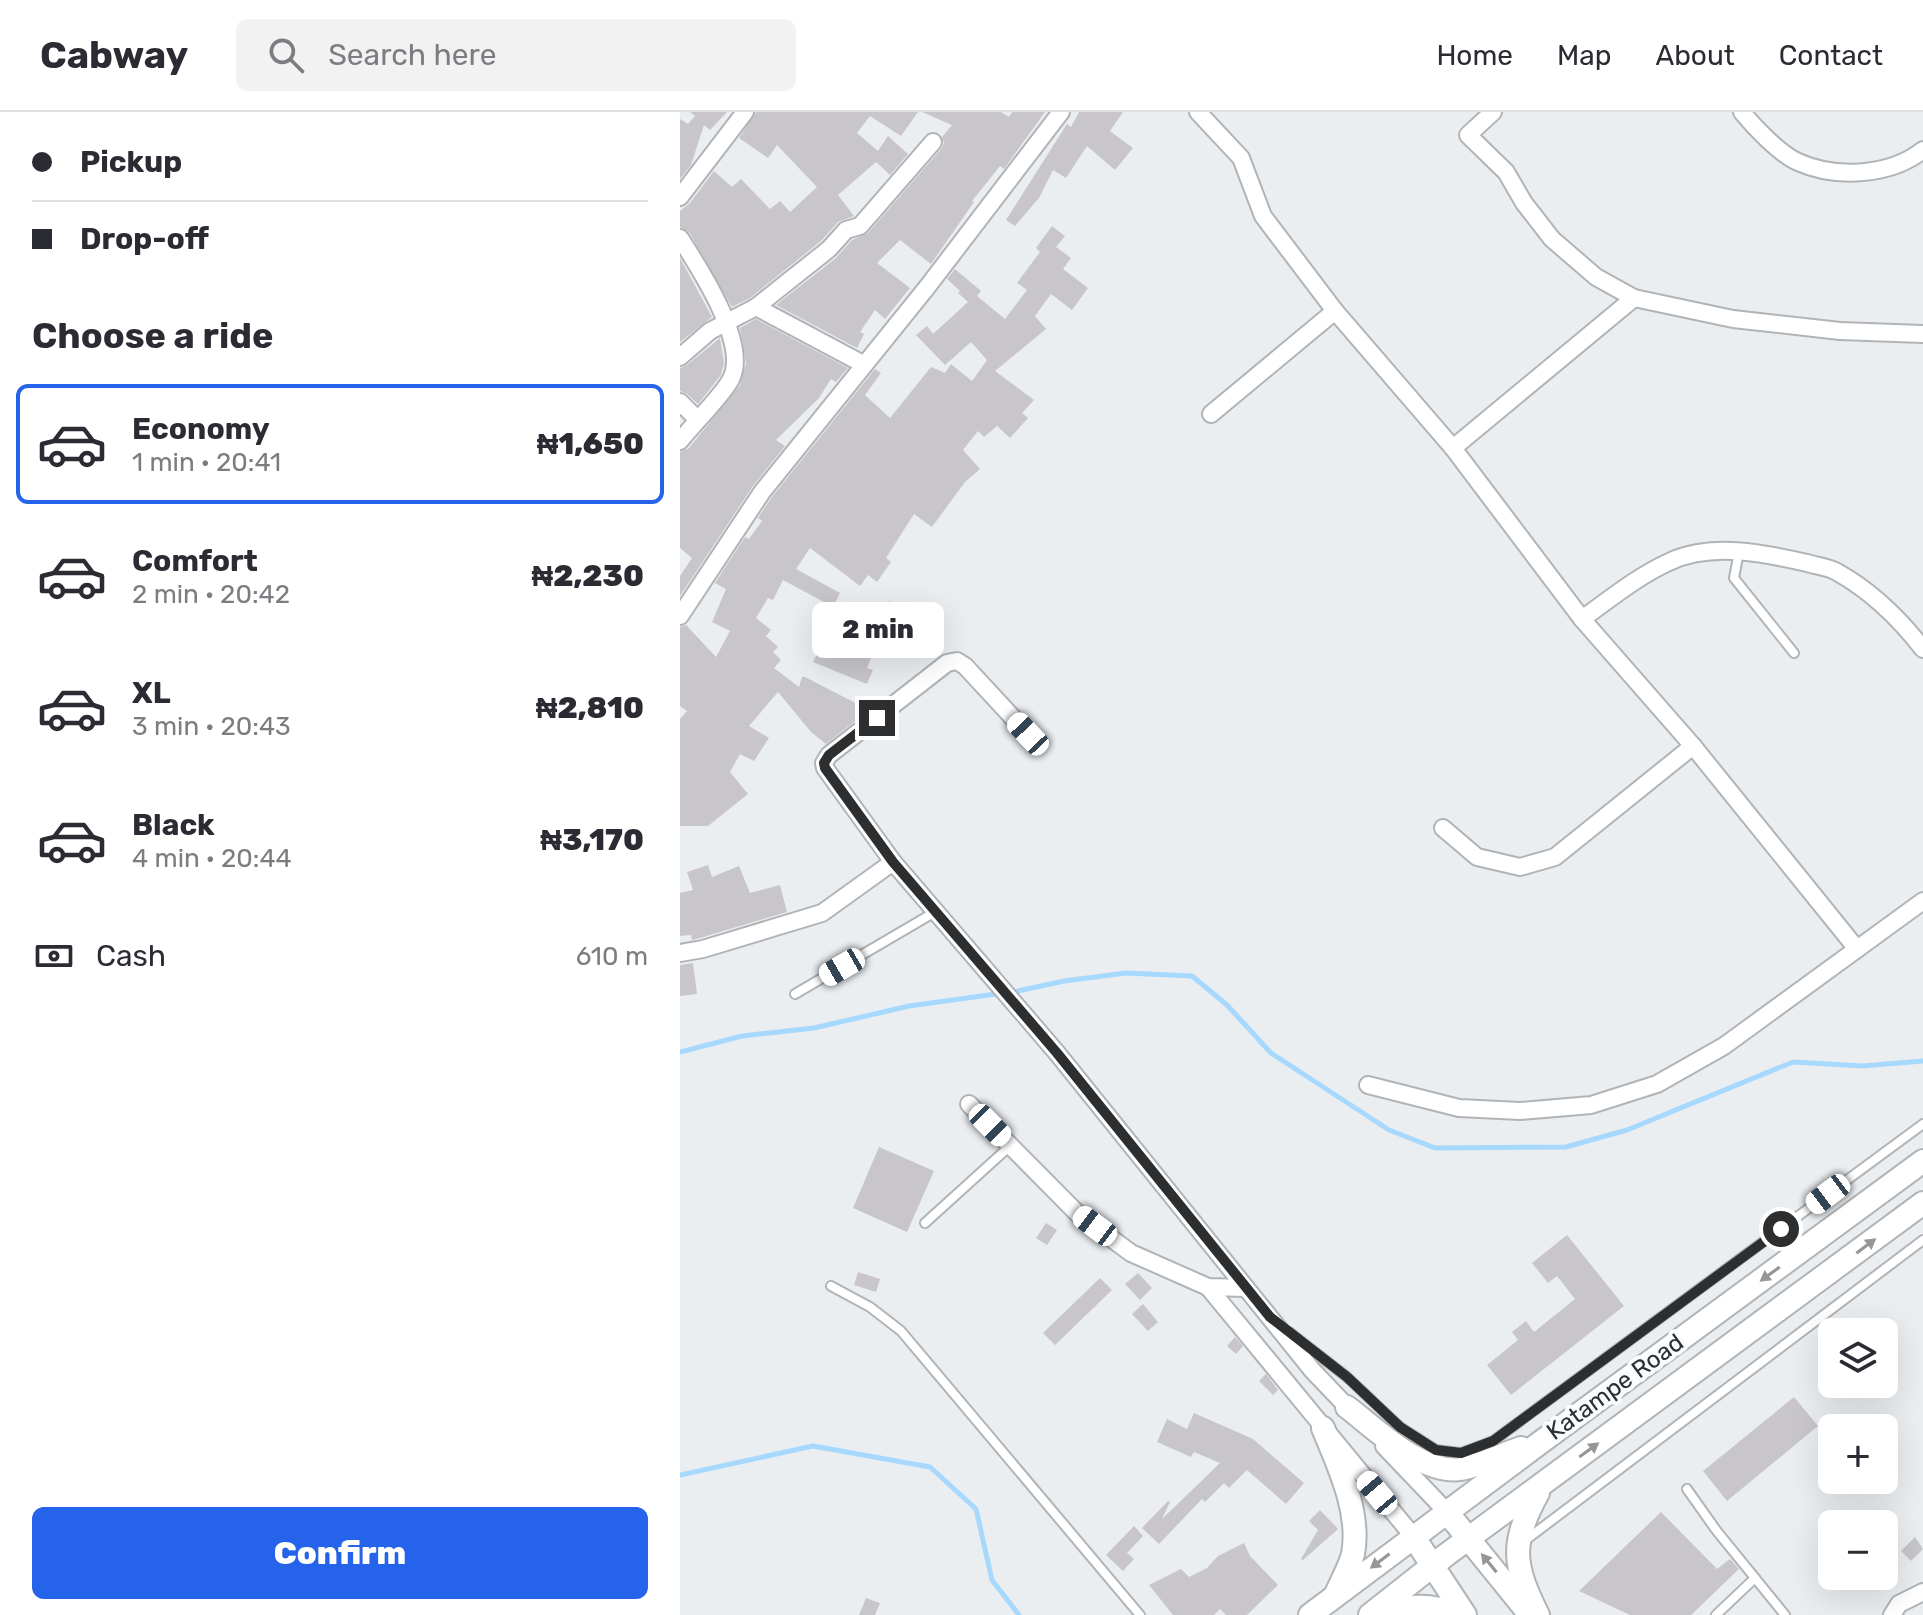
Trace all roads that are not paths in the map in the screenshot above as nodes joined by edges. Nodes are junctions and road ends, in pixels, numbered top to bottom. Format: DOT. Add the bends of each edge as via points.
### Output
graph roads {
  1 [pos="745,112"];
  2 [pos="1061,112"];
  3 [pos="1198,112"];
  4 [pos="1493,112"];
  5 [pos="1742,112"];
  6 [pos="933,142"];
  7 [pos="1923,150"];
  8 [pos="680,197"];
  9 [pos="680,238"];
  10 [pos="1634,298"];
  11 [pos="756,307"];
  12 [pos="1335,311"];
  13 [pos="726,322"];
  14 [pos="1923,334"];
  15 [pos="680,357"];
  16 [pos="863,364"];
  17 [pos="680,402"];
  18 [pos="1211,414"];
  19 [pos="697,419"];
  20 [pos="680,441"];
  21 [pos="1453,448"];
  22 [pos="1739,551"];
  23 [pos="680,616"];
  24 [pos="1582,619"];
  25 [pos="1923,649"];
  26 [pos="1794,653"];
  27 [pos="1028,734"];
  28 [pos="1693,746"];
  29 [pos="1443,828"];
  30 [pos="893,862"];
  31 [pos="1923,901"];
  32 [pos="935,912"];
  33 [pos="1857,949"];
  34 [pos="680,953"];
  35 [pos="795,994"];
  36 [pos="1368,1085"];
  37 [pos="969,1104"];
  38 [pos="1923,1124"];
  39 [pos="1010,1145"];
  40 [pos="1923,1161"];
  41 [pos="1923,1203"];
  42 [pos="925,1223"];
  43 [pos="1923,1240"];
  44 [pos="831,1286"];
  45 [pos="1208,1287"];
  46 [pos="1246,1288"];
  47 [pos="1270,1317"];
  48 [pos="1347,1407"];
  49 [pos="1323,1428"];
  50 [pos="1541,1442"];
  51 [pos="1543,1484"];
  52 [pos="1687,1489"];
  53 [pos="1446,1511"];
  54 [pos="1413,1536"];
  55 [pos="1469,1539"];
  56 [pos="1516,1548"];
  57 [pos="1434,1567"];
  58 [pos="1755,1578"];
  59 [pos="1923,1592"];
  60 [pos="1335,1596"];
  61 [pos="1140,1615"];
  62 [pos="1310,1615"];
  63 [pos="1371,1615"];
  64 [pos="1458,1615"];
  65 [pos="1465,1615"];
  66 [pos="1531,1615"];
  67 [pos="1538,1615"];
  68 [pos="1716,1615"];
  69 [pos="1785,1615"];
  70 [pos="1892,1615"];
  1 -- 8 [label="street"];
  2 -- 16 [label="street"];
  3 -- 12 [label="street" via="1241,158 1263,216"];
  4 -- 10 [label="street" via="1468,135 1506,172 1552,239 1596,277"];
  5 -- 7 [label="street" via="1796,162 1840,174 1874,170"];
  6 -- 11 [label="street" via="860,226 846,230"];
  9 -- 13 [label="street"];
  10 -- 14 [label="street" via="1733,319"];
  10 -- 21 [label="street"];
  11 -- 13 [label="street"];
  11 -- 16 [label="street"];
  12 -- 18 [label="street"];
  12 -- 21 [label="street"];
  13 -- 15 [label="street"];
  13 -- 19 [label="street" via="735,367 731,380"];
  16 -- 23 [label="street" via="762,492"];
  17 -- 19 [label="street"];
  19 -- 20 [label="street"];
  21 -- 24 [label="street"];
  22 -- 24 [label="street" via="1702,552 1670,561"];
  22 -- 25 [label="street" via="1833,570 1864,589"];
  22 -- 26 [label="lane" via="1734,578"];
  24 -- 28 [label="street"];
  27 -- 30 [label="street" via="957,661 947,663 829,755 825,768"];
  28 -- 29 [label="street" via="1555,857 1520,867 1477,857"];
  28 -- 33 [label="street"];
  30 -- 32 [label="street"];
  30 -- 34 [label="street" via="822,913"];
  31 -- 33 [label="street"];
  32 -- 35 [label="lane"];
  32 -- 46 [label="street" via="1057,1053"];
  33 -- 36 [label="street" via="1724,1046 1657,1084 1591,1105 1520,1111 1459,1108"];
  37 -- 39 [label="street"];
  38 -- 47 [label="lane" via="1493,1441 1461,1453 1436,1450 1400,1427"];
  39 -- 42 [label="lane"];
  39 -- 45 [label="street" via="1077,1213 1131,1253"];
  40 -- 50 [label="main road, Katampe Road, one-way"];
  51 -- 41 [label="main road, Katampe Road, one-way"];
  43 -- 56 [label="lane"];
  44 -- 61 [label="lane" via="901,1331"];
  45 -- 46 [label="street"];
  45 -- 49 [label="street"];
  46 -- 47 [label="street"];
  47 -- 48 [label="street"];
  48 -- 50 [label="main road" via="1428,1465 1459,1470"];
  48 -- 53 [label="street"];
  49 -- 54 [label="street"];
  49 -- 60 [label="main road" via="1353,1525 1353,1555"];
  50 -- 53 [label="main road, Katampe Road"];
  51 -- 55 [label="main road, Katampe Road"];
  51 -- 56 [label="main road" via="1524,1517"];
  52 -- 58 [label="lane"];
  53 -- 54 [label="main road, Katampe Road"];
  53 -- 55 [label="main road"];
  54 -- 57 [label="main road"];
  54 -- 60 [label="main road, Katampe Road, one-way"];
  55 -- 57 [label="main road, Katampe Road"];
  66 -- 55 [label="main road, one-way"];
  56 -- 67 [label="main road"];
  57 -- 63 [label="main road, Katampe Road"];
  57 -- 65 [label="main road"];
  58 -- 68 [label="lane"];
  58 -- 69 [label="lane"];
  59 -- 70 [label="street" via="1899,1604"];
  60 -- 62 [label="main road, Katampe Road"];
  63 -- 64 [label="main road" via="1418,1605"];
}
